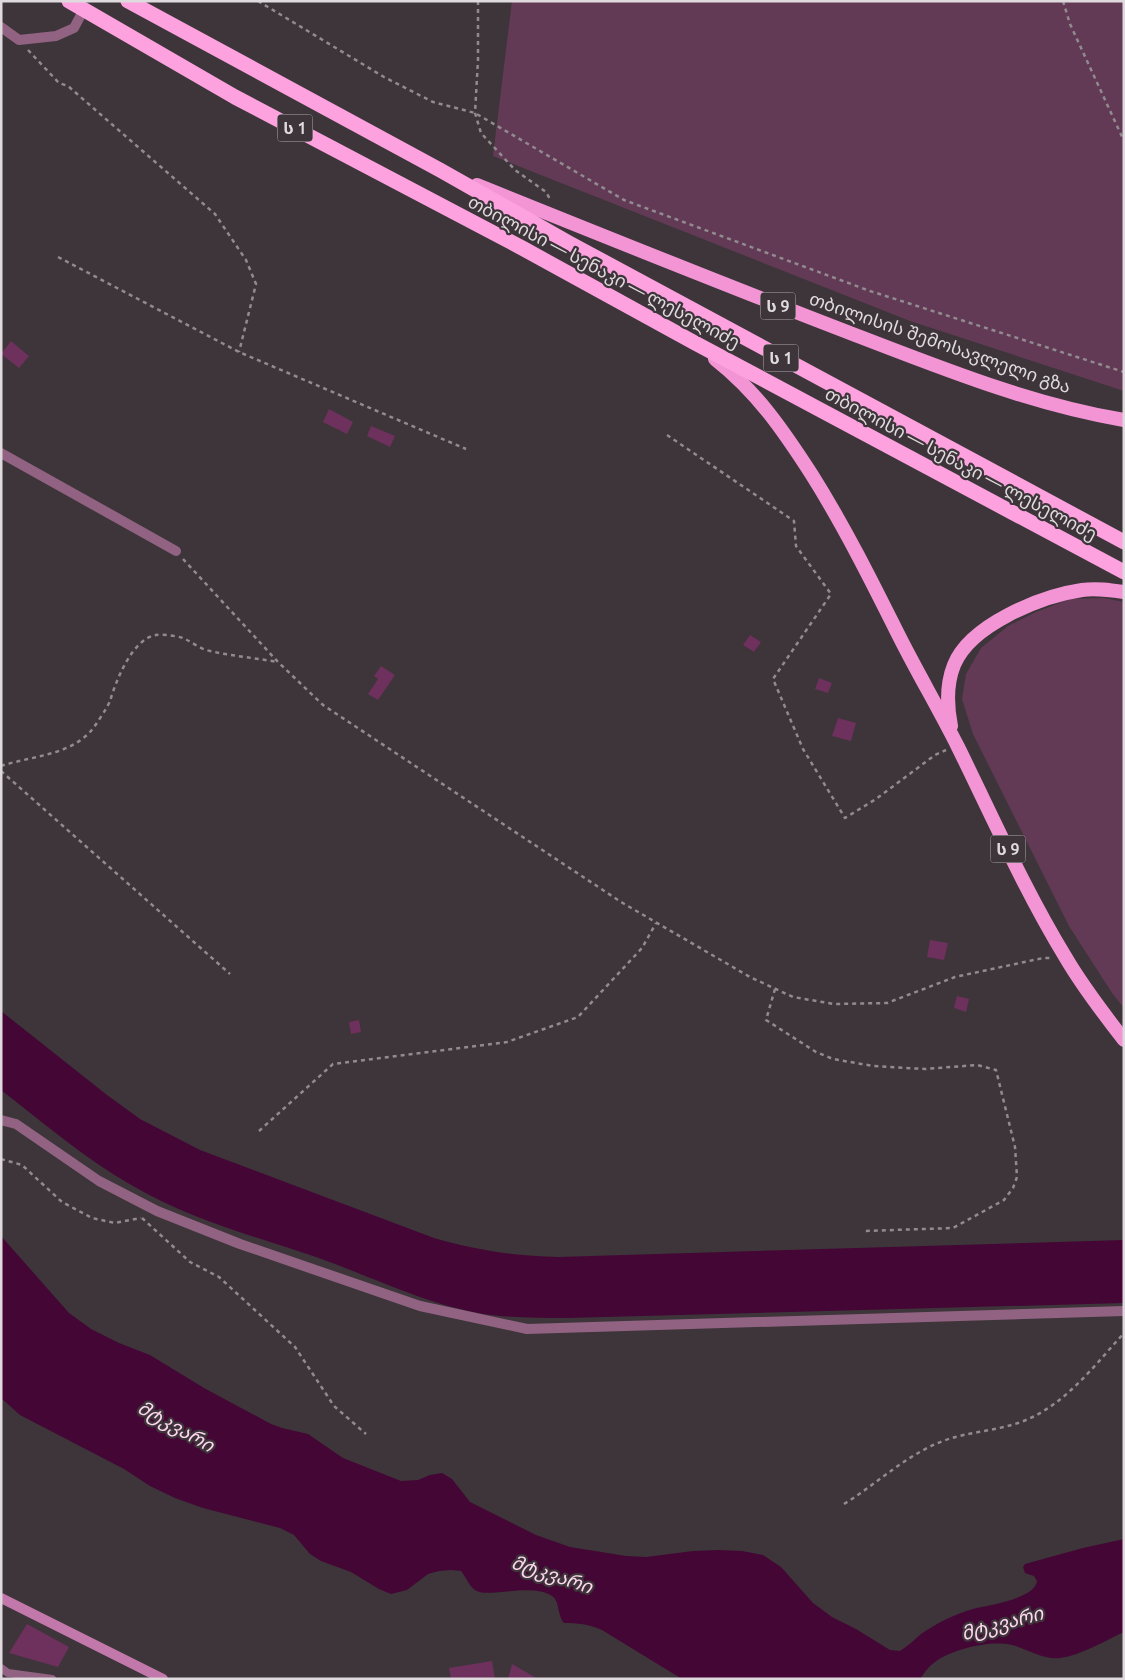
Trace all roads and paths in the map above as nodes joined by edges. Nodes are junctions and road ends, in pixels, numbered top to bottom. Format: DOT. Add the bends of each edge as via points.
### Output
graph roads {
  1 [pos="69,1"];
  2 [pos="128,1"];
  3 [pos="258,1"];
  4 [pos="478,1"];
  5 [pos="1063,1"];
  6 [pos="83,11"];
  7 [pos="1,27"];
  8 [pos="18,40"];
  9 [pos="475,113"];
  10 [pos="1124,141"];
  11 [pos="440,170"];
  12 [pos="559,218"];
  13 [pos="58,257"];
  14 [pos="695,343"];
  15 [pos="239,352"];
  16 [pos="1124,372"];
  17 [pos="1124,420"];
  18 [pos="667,435"];
  19 [pos="466,449"];
  20 [pos="1,453"];
  21 [pos="1124,542"];
  22 [pos="176,552"];
  23 [pos="1124,572"];
  24 [pos="1124,592"];
  25 [pos="278,662"];
  26 [pos="956,742"];
  27 [pos="1,766"];
  28 [pos="1,771"];
  29 [pos="656,922"];
  30 [pos="1065,958"];
  31 [pos="230,974"];
  32 [pos="775,989"];
  33 [pos="1124,1040"];
  34 [pos="1,1120"];
  35 [pos="259,1131"];
  36 [pos="1,1160"];
  37 [pos="142,1218"];
  38 [pos="151,1218"];
  39 [pos="864,1231"];
  40 [pos="1124,1312"];
  41 [pos="1124,1333"];
  42 [pos="366,1434"];
  43 [pos="844,1504"];
  44 [pos="1,1598"];
  45 [pos="1,1668"];
  46 [pos="52,1679"];
  47 [pos="163,1679"];
  1 -- 6 [label="highway, თბილისი — სენაკი — ლესელიძე / ს 1"];
  2 -- 11 [label="highway, თბილისი — სენაკი — ლესელიძე / ს 1"];
  3 -- 9 [label="path" via="384,77 433,102"];
  4 -- 9 [label="path"];
  5 -- 10 [label="path" via="1070,24"];
  6 -- 8 [label="street" via="74,28 56,36"];
  6 -- 14 [label="highway, თბილისი — სენაკი — ლესელიძე / ს 1" via="235,97"];
  7 -- 8 [label="street"];
  8 -- 15 [label="path" via="60,83 68,86 215,214 246,260 256,284"];
  9 -- 12 [label="path" via="481,133 515,170 546,192"];
  9 -- 16 [label="path" via="624,200 870,291"];
  11 -- 12 [label="highway, თბილისის შემოსავლელი გზა / ს 9"];
  11 -- 21 [label="highway, თბილისი — სენაკი — ლესელიძე / ს 1" via="569,244"];
  12 -- 17 [label="highway, თბილისის შემოსავლელი გზა / ს 9" via="928,363 1062,407"];
  13 -- 15 [label="path"];
  14 -- 23 [label="highway, თბილისი — სენაკი — ლესელიძე / ს 1"];
  14 -- 26 [label="highway, ს 9" via="754,393 789,438 860,556"];
  15 -- 19 [label="path"];
  18 -- 26 [label="path" via="794,521 796,546 831,594 773,679 803,749 844,818"];
  20 -- 22 [label="street"];
  22 -- 25 [label="path"];
  24 -- 26 [label="highway" via="1082,590 1045,600 996,623 969,642 953,666 949,682 948,709"];
  25 -- 27 [label="path" via="208,651 182,638 156,635 143,641 126,662 110,702 90,732 59,751"];
  25 -- 29 [label="path" via="323,705"];
  26 -- 30 [label="highway, ს 9"];
  28 -- 31 [label="path"];
  29 -- 32 [label="path"];
  29 -- 35 [label="path" via="642,948 578,1017 506,1042 333,1064"];
  30 -- 32 [label="path" via="1043,958 955,977 887,1003 834,1004 793,998"];
  30 -- 33 [label="highway, ს 9"];
  32 -- 39 [label="path" via="766,1020 816,1052 873,1066 925,1069 976,1065 996,1070 1016,1154 1014,1188 1004,1200 953,1228"];
  34 -- 40 [label="street" via="16,1124 99,1181 164,1214 240,1244 420,1306 527,1329"];
  36 -- 37 [label="path" via="22,1165 62,1202 92,1218 115,1223"];
  37 -- 38 [label="path"];
  37 -- 42 [label="path" via="190,1262 219,1277 295,1347 334,1406"];
  41 -- 43 [label="path" via="1081,1381 1046,1411 1018,1423 944,1440 905,1460"];
  44 -- 47 [label="main road"];
  45 -- 46 [label="lane" via="8,1673"];
}
